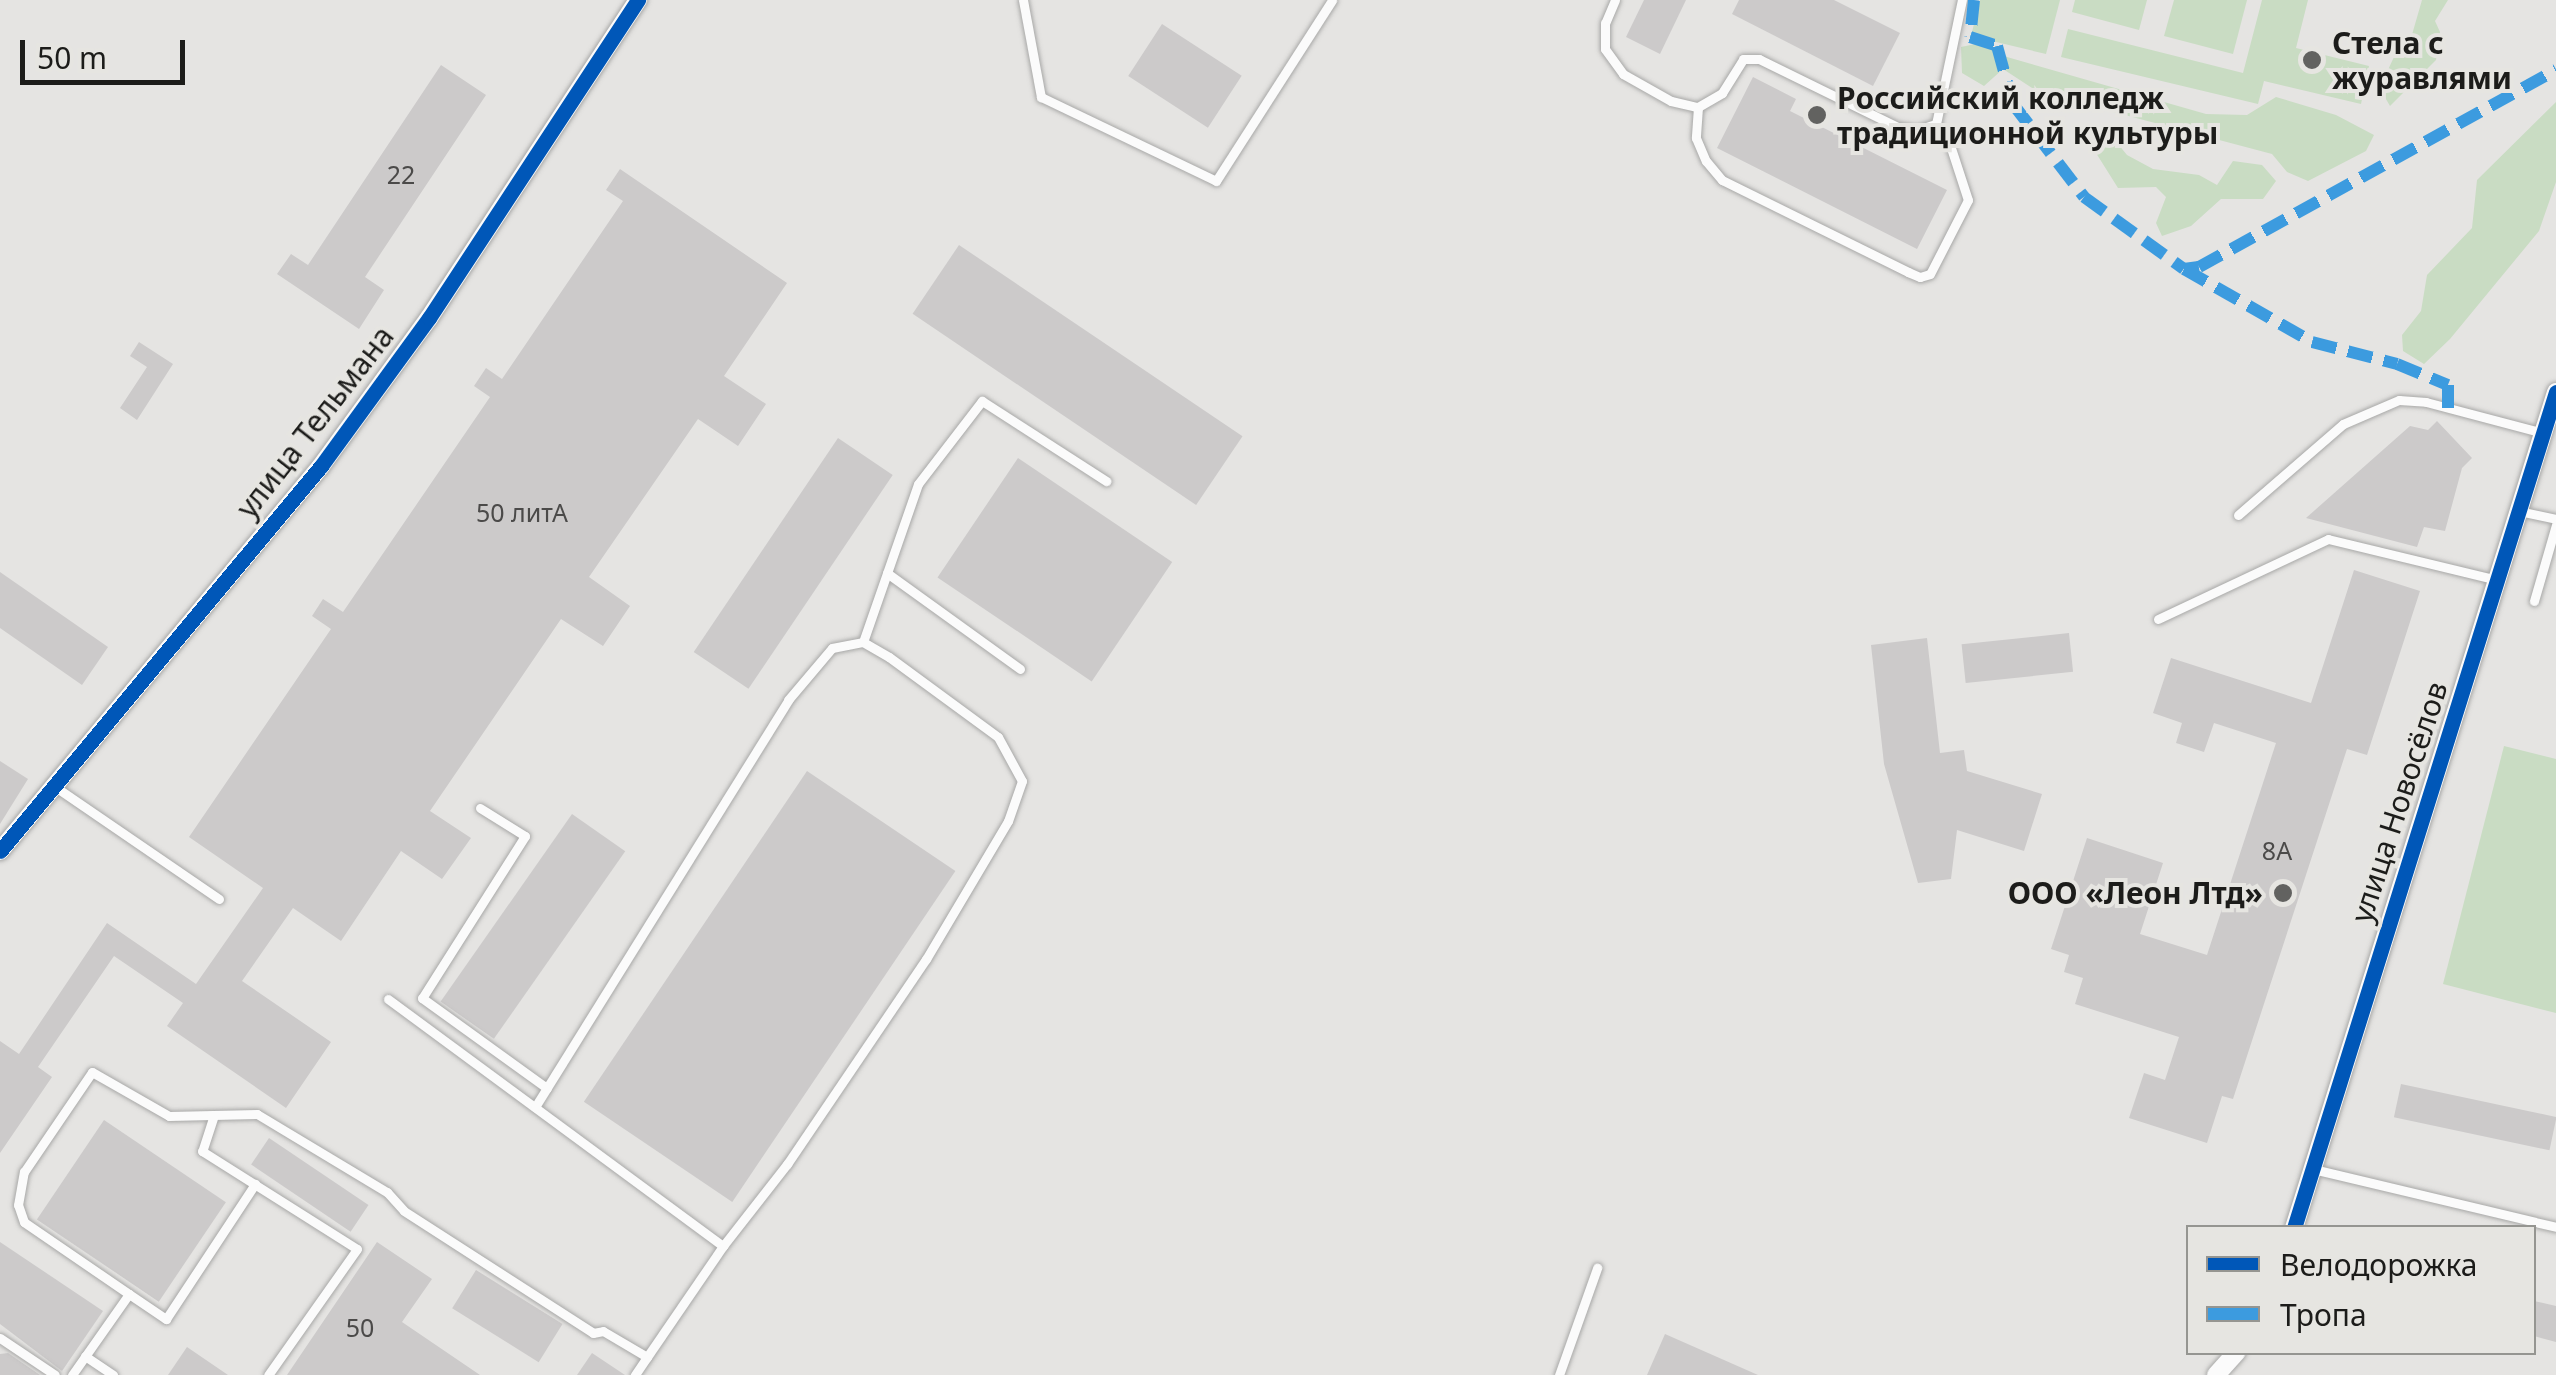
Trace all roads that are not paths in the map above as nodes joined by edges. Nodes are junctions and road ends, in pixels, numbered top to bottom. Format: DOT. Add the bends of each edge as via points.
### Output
graph roads {
  1 [pos="638,0"];
  2 [pos="1023,0"];
  3 [pos="1332,0"];
  4 [pos="1615,0"];
  5 [pos="1962,0"];
  6 [pos="1698,107"];
  7 [pos="1936,124"];
  8 [pos="2556,392"];
  9 [pos="2543,433"];
  10 [pos="1106,481"];
  11 [pos="2519,510"];
  12 [pos="2238,515"];
  13 [pos="2556,522"];
  14 [pos="887,573"];
  15 [pos="2498,580"];
  16 [pos="2534,601"];
  17 [pos="2158,619"];
  18 [pos="863,642"];
  19 [pos="1020,669"];
  20 [pos="54,786"];
  21 [pos="480,808"];
  22 [pos="0,851"];
  23 [pos="219,899"];
  24 [pos="388,999"];
  25 [pos="547,1088"];
  26 [pos="535,1107"];
  27 [pos="214,1115"];
  28 [pos="2313,1169"];
  29 [pos="255,1184"];
  30 [pos="2295,1225"];
  31 [pos="2556,1227"];
  32 [pos="723,1246"];
  33 [pos="1598,1268"];
  34 [pos="130,1294"];
  35 [pos="0,1338"];
  36 [pos="2234,1355"];
  37 [pos="85,1356"];
  38 [pos="647,1357"];
  39 [pos="55,1375"];
  40 [pos="72,1375"];
  41 [pos="113,1375"];
  42 [pos="268,1375"];
  43 [pos="635,1375"];
  44 [pos="1559,1375"];
  45 [pos="2216,1375"];
  1 -- 20 [label="street, улица Тельмана" via="429,318 321,466"];
  2 -- 3 [label="lane" via="1041,96 1216,181"];
  4 -- 6 [label="lane" via="1605,23 1606,49 1624,74"];
  5 -- 7 [label="lane"];
  6 -- 7 [label="lane" via="1722,93 1744,59 1759,59 1898,127"];
  6 -- 7 [label="lane" via="1696,138 1722,180 1920,277 1938,264 1968,200"];
  8 -- 9 [label="street, улица Новосёлов"];
  9 -- 11 [label="street, улица Новосёлов"];
  9 -- 12 [label="lane" via="2399,400 2343,424"];
  10 -- 14 [label="lane" via="982,401 918,484"];
  11 -- 13 [label="lane"];
  11 -- 15 [label="street, улица Новосёлов"];
  13 -- 16 [label="lane"];
  14 -- 18 [label="lane"];
  14 -- 19 [label="lane"];
  15 -- 17 [label="lane" via="2328,540"];
  15 -- 28 [label="street, улица Новосёлов"];
  18 -- 25 [label="lane" via="832,648 788,700"];
  18 -- 32 [label="lane" via="998,737 1022,781 1008,821 926,960"];
  20 -- 22 [label="street, улица Тельмана"];
  20 -- 23 [label="lane"];
  21 -- 25 [label="lane" via="525,836 422,998"];
  24 -- 26 [label="lane"];
  25 -- 26 [label="lane"];
  26 -- 32 [label="lane"];
  27 -- 29 [label="lane" via="202,1151"];
  27 -- 34 [label="lane" via="169,1116 92,1072 24,1172 18,1205 24,1222"];
  27 -- 38 [label="lane" via="257,1114 387,1192 404,1211 593,1334 603,1331"];
  28 -- 30 [label="street, улица Новосёлов"];
  28 -- 31 [label="lane"];
  29 -- 34 [label="lane" via="166,1320"];
  29 -- 42 [label="lane" via="356,1248"];
  32 -- 38 [label="lane"];
  33 -- 44 [label="lane"];
  34 -- 37 [label="lane"];
  35 -- 39 [label="lane"];
  36 -- 45 [label="street"];
  37 -- 40 [label="lane"];
  37 -- 41 [label="lane"];
  38 -- 43 [label="lane"];
}
